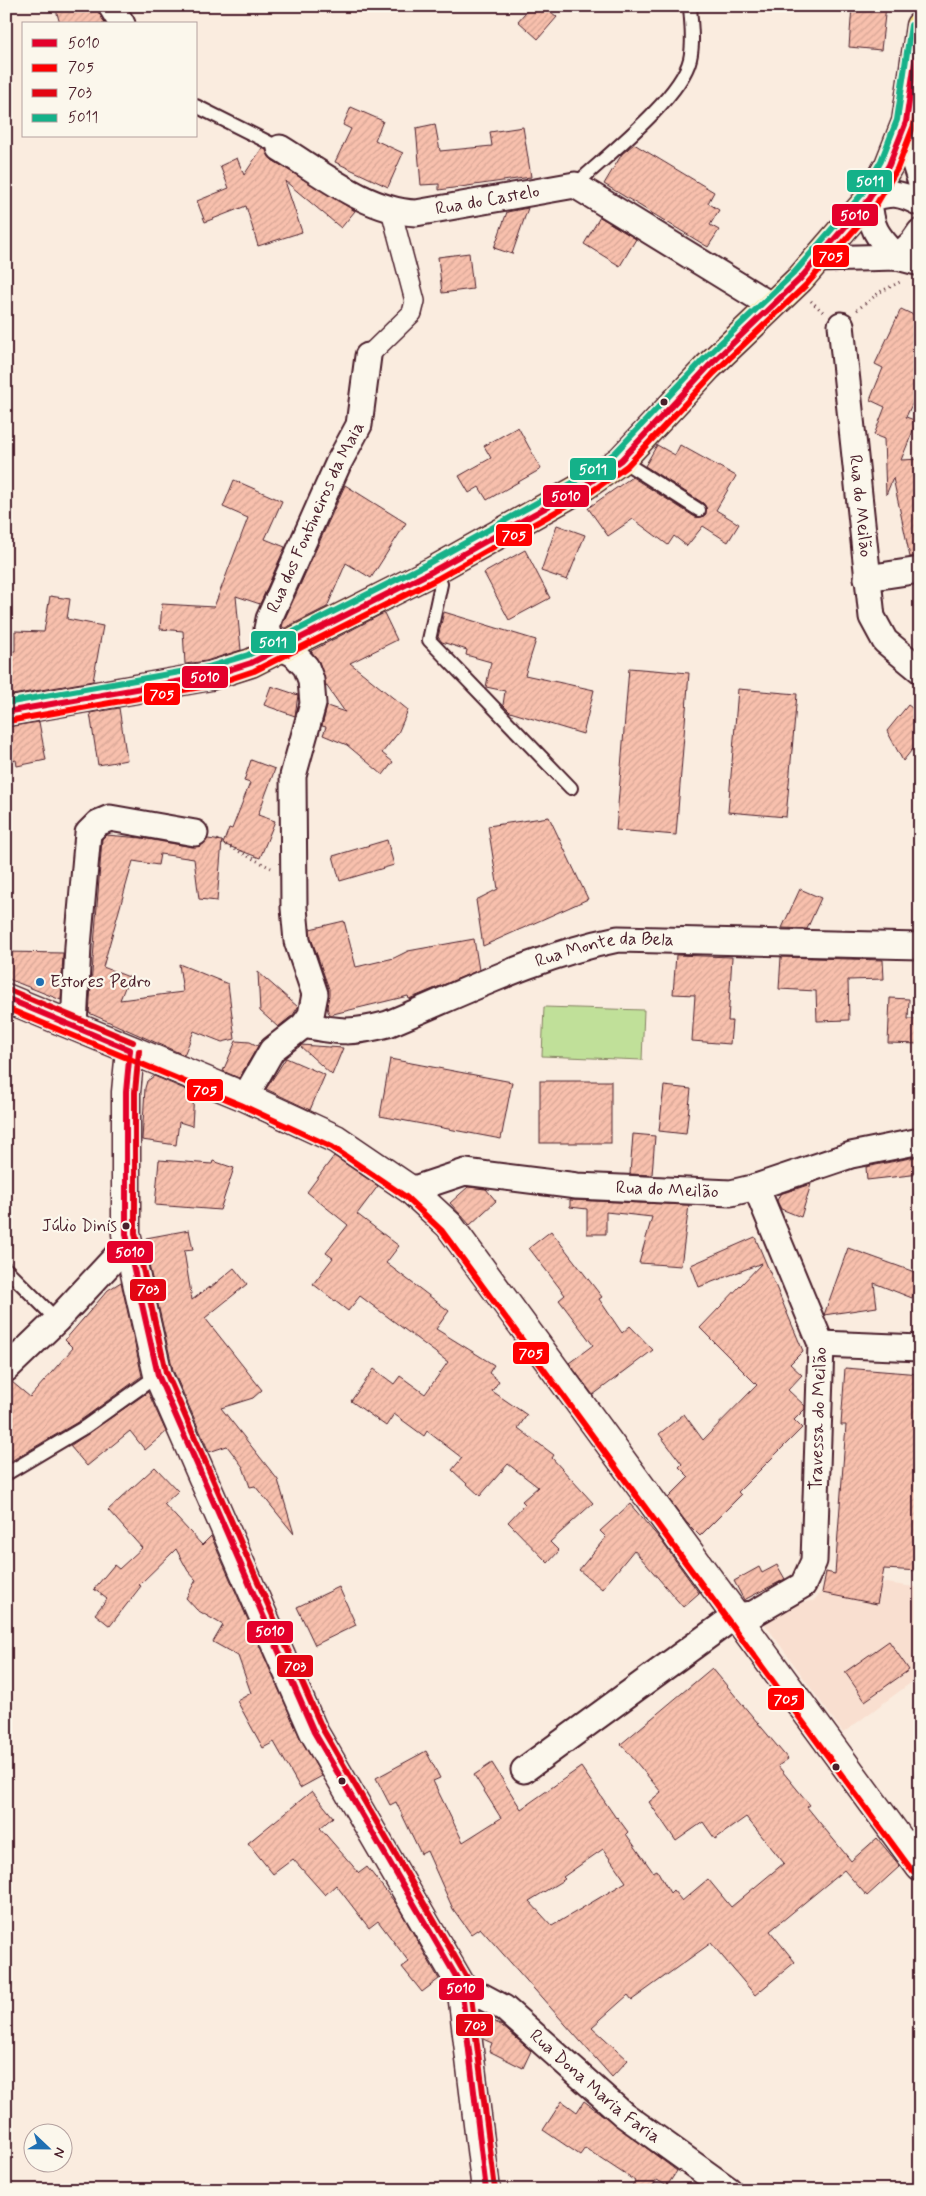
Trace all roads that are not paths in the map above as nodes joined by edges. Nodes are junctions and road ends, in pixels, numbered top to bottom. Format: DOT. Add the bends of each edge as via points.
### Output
graph roads {
  1 [pos="111,6"];
  2 [pos="690,6"];
  3 [pos="121,22"];
  4 [pos="920,26"];
  5 [pos="198,107"];
  6 [pos="906,122"];
  7 [pos="280,148"];
  8 [pos="920,180"];
  9 [pos="575,185"];
  10 [pos="869,199"];
  11 [pos="920,203"];
  12 [pos="391,210"];
  13 [pos="920,232"];
  14 [pos="819,259"];
  15 [pos="907,267"];
  16 [pos="772,306"];
  17 [pos="841,325"];
  18 [pos="368,356"];
  19 [pos="621,460"];
  20 [pos="699,510"];
  21 [pos="920,570"];
  22 [pos="433,571"];
  23 [pos="867,578"];
  24 [pos="282,648"];
  25 [pos="920,670"];
  26 [pos="6,712"];
  27 [pos="571,788"];
  28 [pos="195,833"];
  29 [pos="920,946"];
  30 [pos="6,998"];
  31 [pos="304,1024"];
  32 [pos="74,1026"];
  33 [pos="130,1050"];
  34 [pos="245,1097"];
  35 [pos="920,1141"];
  36 [pos="756,1187"];
  37 [pos="411,1190"];
  38 [pos="128,1244"];
  39 [pos="6,1269"];
  40 [pos="57,1320"];
  41 [pos="821,1344"];
  42 [pos="920,1348"];
  43 [pos="6,1369"];
  44 [pos="158,1375"];
  45 [pos="6,1474"];
  46 [pos="735,1616"];
  47 [pos="524,1770"];
  48 [pos="920,1867"];
  49 [pos="461,1984"];
  50 [pos="486,2190"];
  51 [pos="729,2190"];
  1 -- 3 [label="street"];
  2 -- 9 [label="lane" via="692,43 684,74 656,109"];
  4 -- 6 [label="main road"];
  5 -- 7 [label="lane, Rua do Castelo"];
  6 -- 8 [label="street"];
  6 -- 10 [label="main road" via="889,165"];
  7 -- 12 [label="street, Rua do Castelo" via="359,196"];
  9 -- 12 [label="street, Rua do Castelo" via="416,213"];
  9 -- 16 [label="street"];
  10 -- 11 [label="street" via="888,193 901,194"];
  10 -- 14 [label="main road"];
  10 -- 15 [label="street" via="870,222 876,236"];
  12 -- 18 [label="street, Rua dos Fontineiros da Maia" via="415,301 412,313"];
  13 -- 15 [label="street" via="913,242"];
  14 -- 15 [label="street"];
  14 -- 16 [label="main road"];
  16 -- 19 [label="main road" via="708,367"];
  17 -- 23 [label="street, Rua do Meilão"];
  18 -- 24 [label="street, Rua dos Fontineiros da Maia" via="359,425 338,464 269,619 267,629 271,638"];
  19 -- 20 [label="lane"];
  19 -- 22 [label="main road" via="586,485"];
  21 -- 23 [label="street"];
  22 -- 24 [label="main road"];
  22 -- 27 [label="lane" via="441,584 429,640"];
  23 -- 25 [label="street, Rua do Meilão" via="872,617 885,641"];
  24 -- 26 [label="main road" via="251,663 210,676"];
  24 -- 31 [label="street, Rua dos Fontineiros da Maia" via="306,666 313,704 292,776 297,941 315,994 311,1016"];
  28 -- 32 [label="street" via="110,818 98,823 88,833"];
  29 -- 31 [label="street, Rua Monte da Bela" via="618,939 559,955 388,1024 343,1032"];
  30 -- 32 [label="main road"];
  31 -- 34 [label="street, Rua dos Fontineiros da Maia" via="272,1050"];
  32 -- 33 [label="main road"];
  33 -- 34 [label="main road"];
  33 -- 38 [label="main road" via="126,1102"];
  34 -- 37 [label="main road" via="336,1138"];
  35 -- 36 [label="street, Rua do Meilão" via="850,1154"];
  36 -- 37 [label="street, Rua do Meilão" via="731,1193 577,1186 465,1172"];
  36 -- 41 [label="street, Travessa do Meilão"];
  37 -- 46 [label="main road" via="449,1225"];
  38 -- 40 [label="street"];
  38 -- 44 [label="main road"];
  39 -- 40 [label="lane"];
  40 -- 43 [label="street"];
  41 -- 42 [label="street"];
  41 -- 46 [label="street, Travessa do Meilão" via="814,1561 803,1585 754,1614"];
  44 -- 45 [label="lane" via="85,1426"];
  44 -- 49 [label="main road" via="314,1732"];
  46 -- 47 [label="street"];
  46 -- 48 [label="main road"];
  49 -- 50 [label="main road"];
  49 -- 51 [label="street, Rua Dona Maria Faria" via="504,2008 623,2114"];
}
